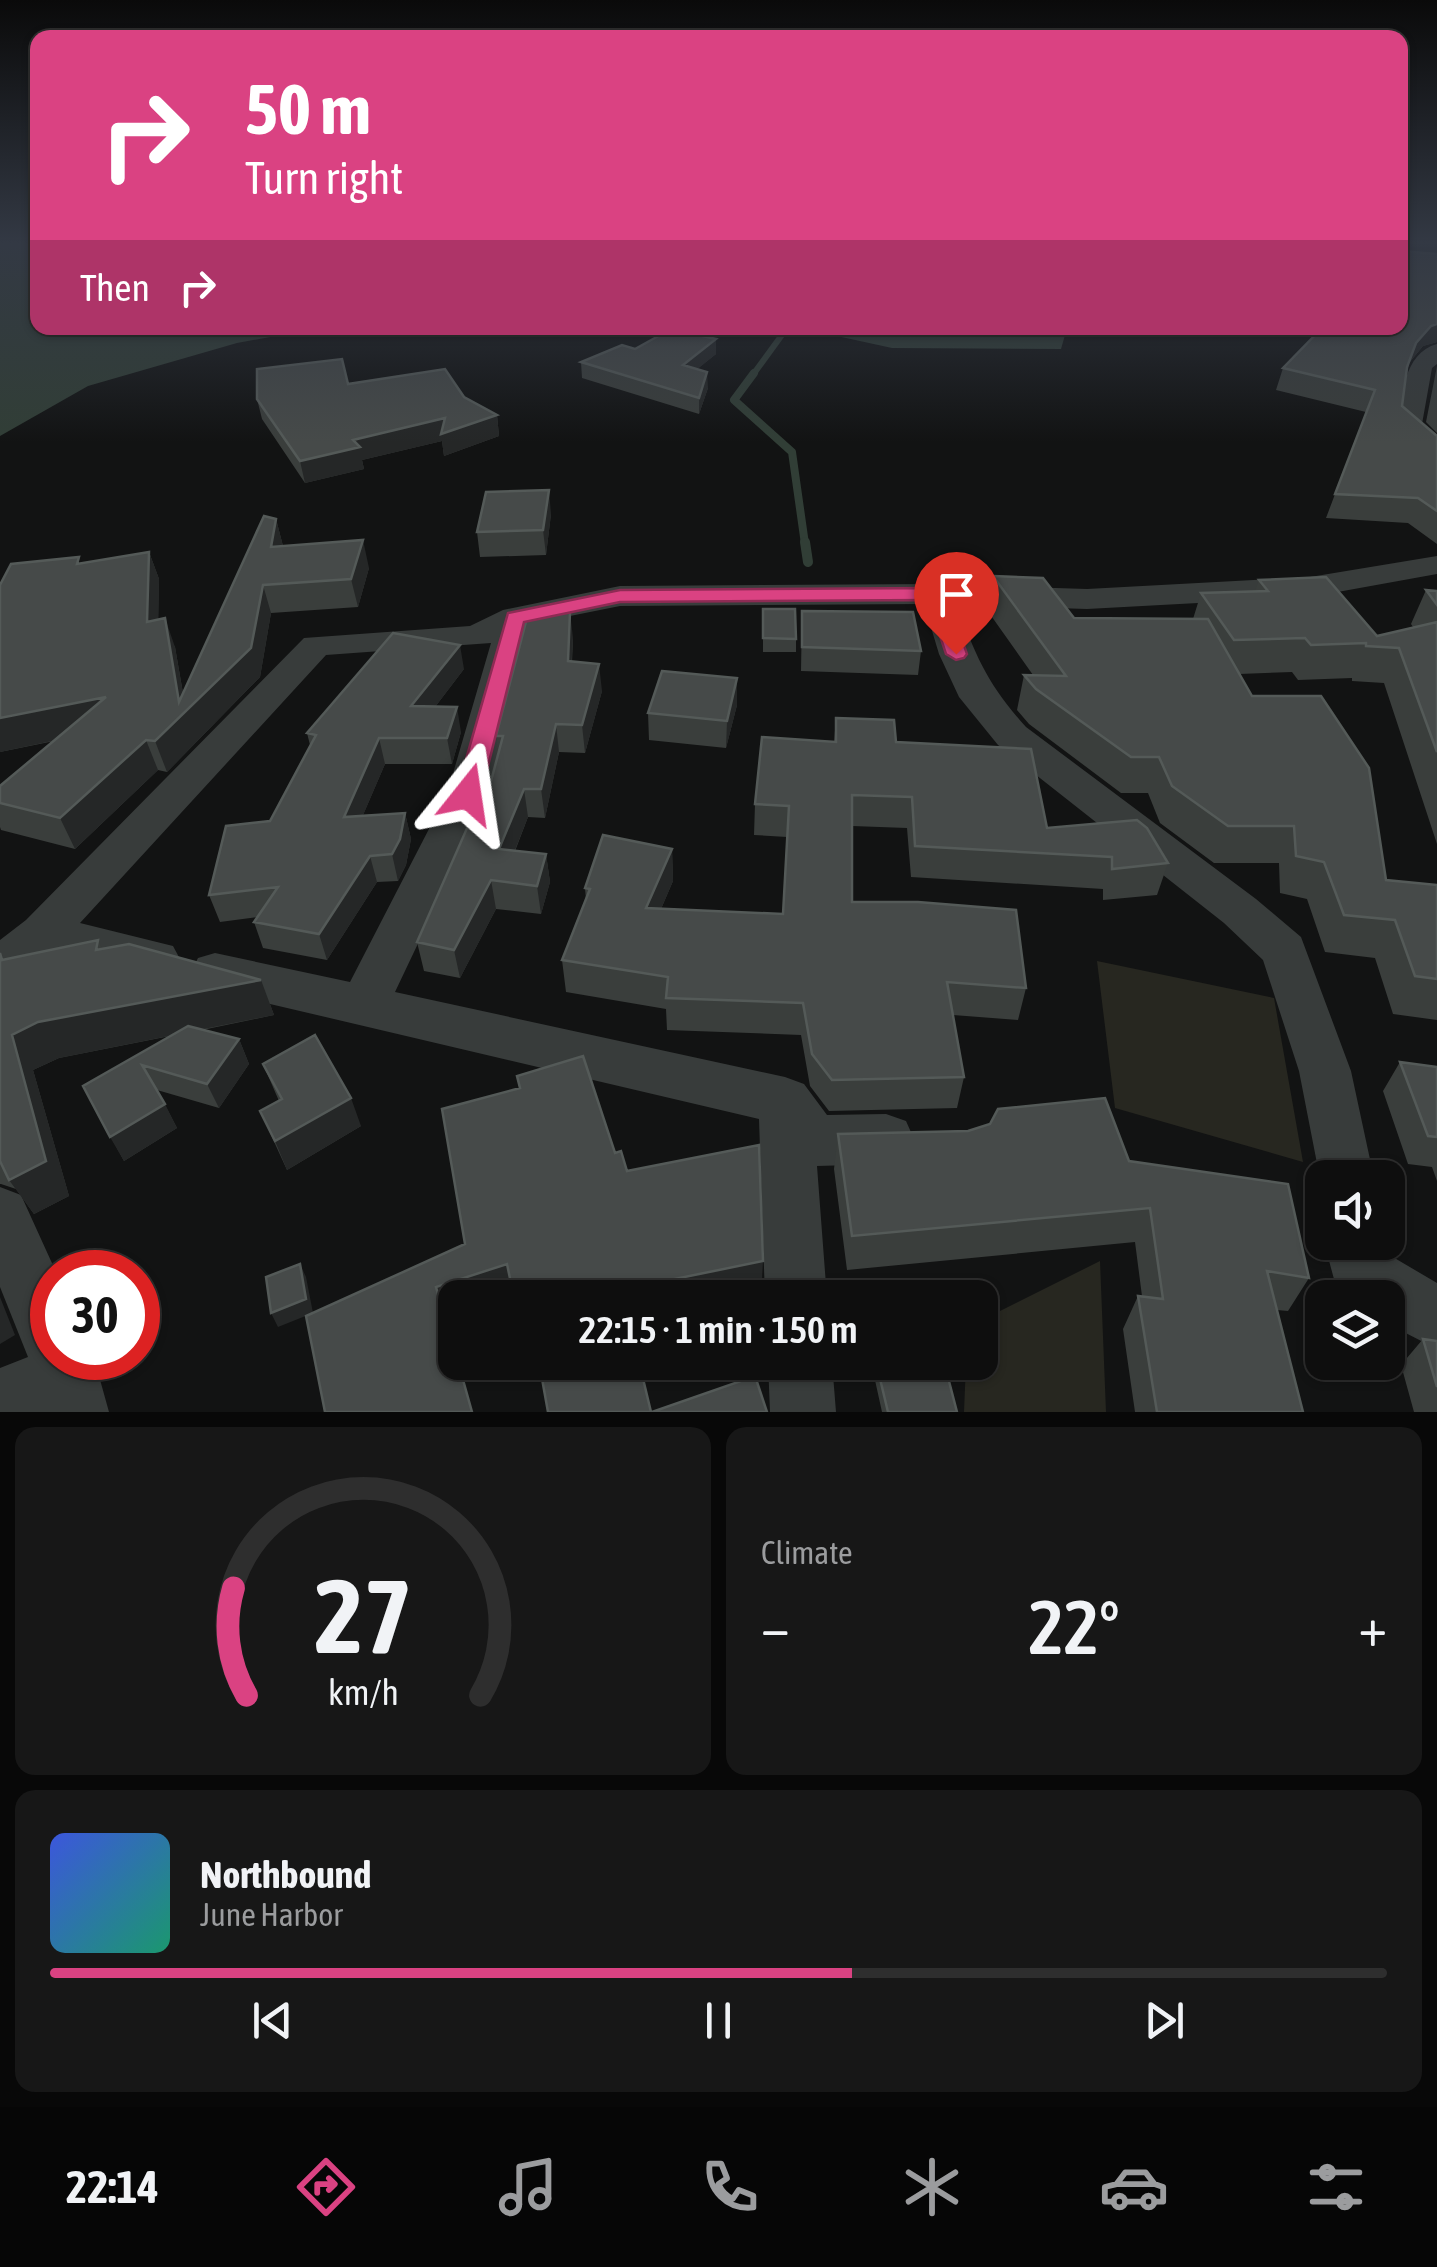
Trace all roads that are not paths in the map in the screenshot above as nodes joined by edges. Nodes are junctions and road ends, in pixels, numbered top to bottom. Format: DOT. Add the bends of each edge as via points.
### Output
graph roads {
  1 [pos="1437,351"];
  2 [pos="1437,450"];
  3 [pos="1437,564"];
  4 [pos="936,594"];
  5 [pos="515,617"];
  6 [pos="43,934"];
  7 [pos="0,967"];
  8 [pos="363,1006"];
  9 [pos="785,1101"];
  10 [pos="941,1138"];
  11 [pos="1342,1160"];
  12 [pos="0,1215"];
  13 [pos="1358,1260"];
  14 [pos="795,1280"];
  15 [pos="30,1288"];
  16 [pos="1437,1318"];
  17 [pos="43,1380"];
  18 [pos="801,1380"];
  19 [pos="0,1401"];
  20 [pos="802,1412"];
  1 -- 2 [label="street" via="1421,366 1410,426"];
  3 -- 4 [label="street" via="1310,587 1087,599"];
  4 -- 5 [label="street" via="620,596"];
  4 -- 11 [label="street" via="978,697 1012,736 1284,950 1324,1070"];
  5 -- 6 [label="street" via="477,636 316,645"];
  5 -- 8 [label="street" via="468,794"];
  6 -- 7 [label="street"];
  6 -- 8 [label="street"];
  8 -- 9 [label="street"];
  9 -- 10 [label="street" via="813,1141"];
  9 -- 14 [label="street"];
  12 -- 15 [label="street"];
  13 -- 16 [label="street" via="1360,1272"];
  17 -- 19 [label="street"];
  18 -- 20 [label="street"];
}
